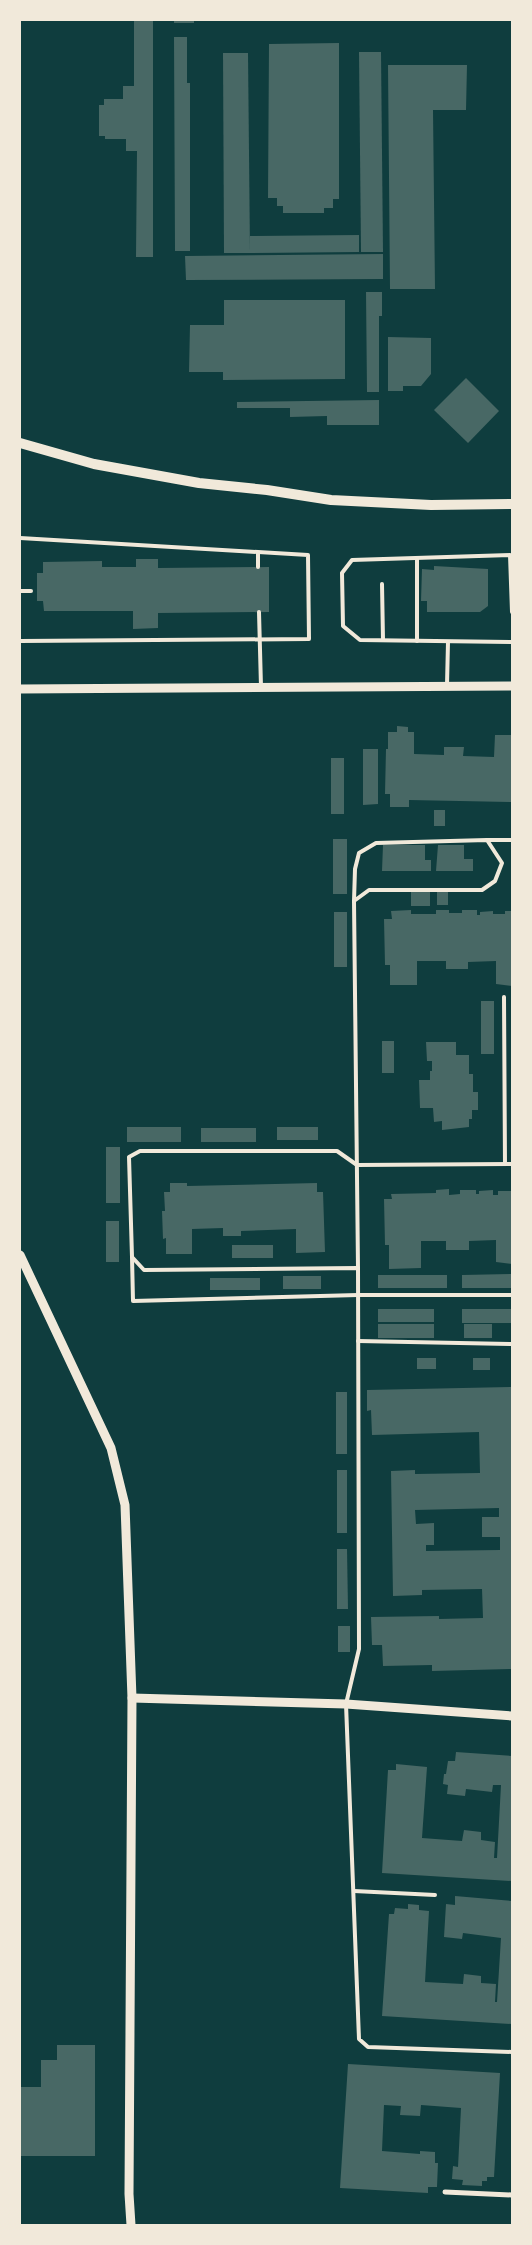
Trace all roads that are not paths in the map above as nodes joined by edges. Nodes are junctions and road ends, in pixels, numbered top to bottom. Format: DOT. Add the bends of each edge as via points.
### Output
graph roads {
  1 [pos="20,443"];
  2 [pos="512,504"];
  3 [pos="20,538"];
  4 [pos="258,553"];
  5 [pos="417,558"];
  6 [pos="258,567"];
  7 [pos="382,584"];
  8 [pos="512,590"];
  9 [pos="20,591"];
  10 [pos="31,591"];
  11 [pos="259,612"];
  12 [pos="512,612"];
  13 [pos="259,640"];
  14 [pos="383,640"];
  15 [pos="20,641"];
  16 [pos="417,641"];
  17 [pos="448,642"];
  18 [pos="512,642"];
  19 [pos="512,686"];
  20 [pos="447,687"];
  21 [pos="20,689"];
  22 [pos="261,689"];
  23 [pos="487,840"];
  24 [pos="512,840"];
  25 [pos="354,901"];
  26 [pos="504,997"];
  27 [pos="505,1164"];
  28 [pos="512,1164"];
  29 [pos="357,1165"];
  30 [pos="20,1255"];
  31 [pos="132,1257"];
  32 [pos="358,1268"];
  33 [pos="358,1295"];
  34 [pos="512,1295"];
  35 [pos="358,1342"];
  36 [pos="512,1344"];
  37 [pos="132,1698"];
  38 [pos="346,1704"];
  39 [pos="512,1716"];
  40 [pos="354,1891"];
  41 [pos="436,1895"];
  42 [pos="512,2052"];
  43 [pos="445,2192"];
  44 [pos="512,2195"];
  45 [pos="131,2225"];
  1 -- 2 [label="main road" via="94,464 199,483 331,500 431,505"];
  3 -- 4 [label="lane"];
  4 -- 6 [label="lane"];
  4 -- 13 [label="lane" via="308,554 309,639"];
  5 -- 8 [label="lane" via="510,555"];
  5 -- 14 [label="lane" via="352,560 342,573 343,626 360,640"];
  5 -- 16 [label="lane"];
  7 -- 14 [label="lane"];
  8 -- 12 [label="lane"];
  9 -- 10 [label="lane"];
  11 -- 13 [label="lane"];
  13 -- 15 [label="lane"];
  13 -- 22 [label="lane"];
  14 -- 16 [label="lane"];
  16 -- 17 [label="lane"];
  17 -- 18 [label="lane"];
  17 -- 20 [label="lane"];
  19 -- 20 [label="street"];
  20 -- 22 [label="street"];
  21 -- 22 [label="street"];
  23 -- 24 [label="lane"];
  23 -- 25 [label="lane" via="376,843 359,853"];
  23 -- 25 [label="lane" via="502,863 495,881 482,890 368,890"];
  25 -- 29 [label="lane"];
  26 -- 27 [label="lane"];
  27 -- 28 [label="lane"];
  27 -- 29 [label="lane"];
  29 -- 31 [label="lane" via="337,1151 140,1151 129,1157"];
  29 -- 32 [label="lane"];
  30 -- 37 [label="street" via="111,1448 125,1505"];
  31 -- 32 [label="lane" via="144,1270"];
  31 -- 33 [label="lane" via="133,1301"];
  32 -- 33 [label="lane"];
  33 -- 34 [label="lane"];
  33 -- 35 [label="lane"];
  35 -- 36 [label="lane"];
  35 -- 38 [label="lane" via="359,1649"];
  37 -- 38 [label="street"];
  37 -- 45 [label="street"];
  38 -- 39 [label="street"];
  38 -- 40 [label="lane"];
  40 -- 41 [label="lane"];
  40 -- 42 [label="lane" via="359,2039 368,2047"];
  43 -- 44 [label="street"];
}
